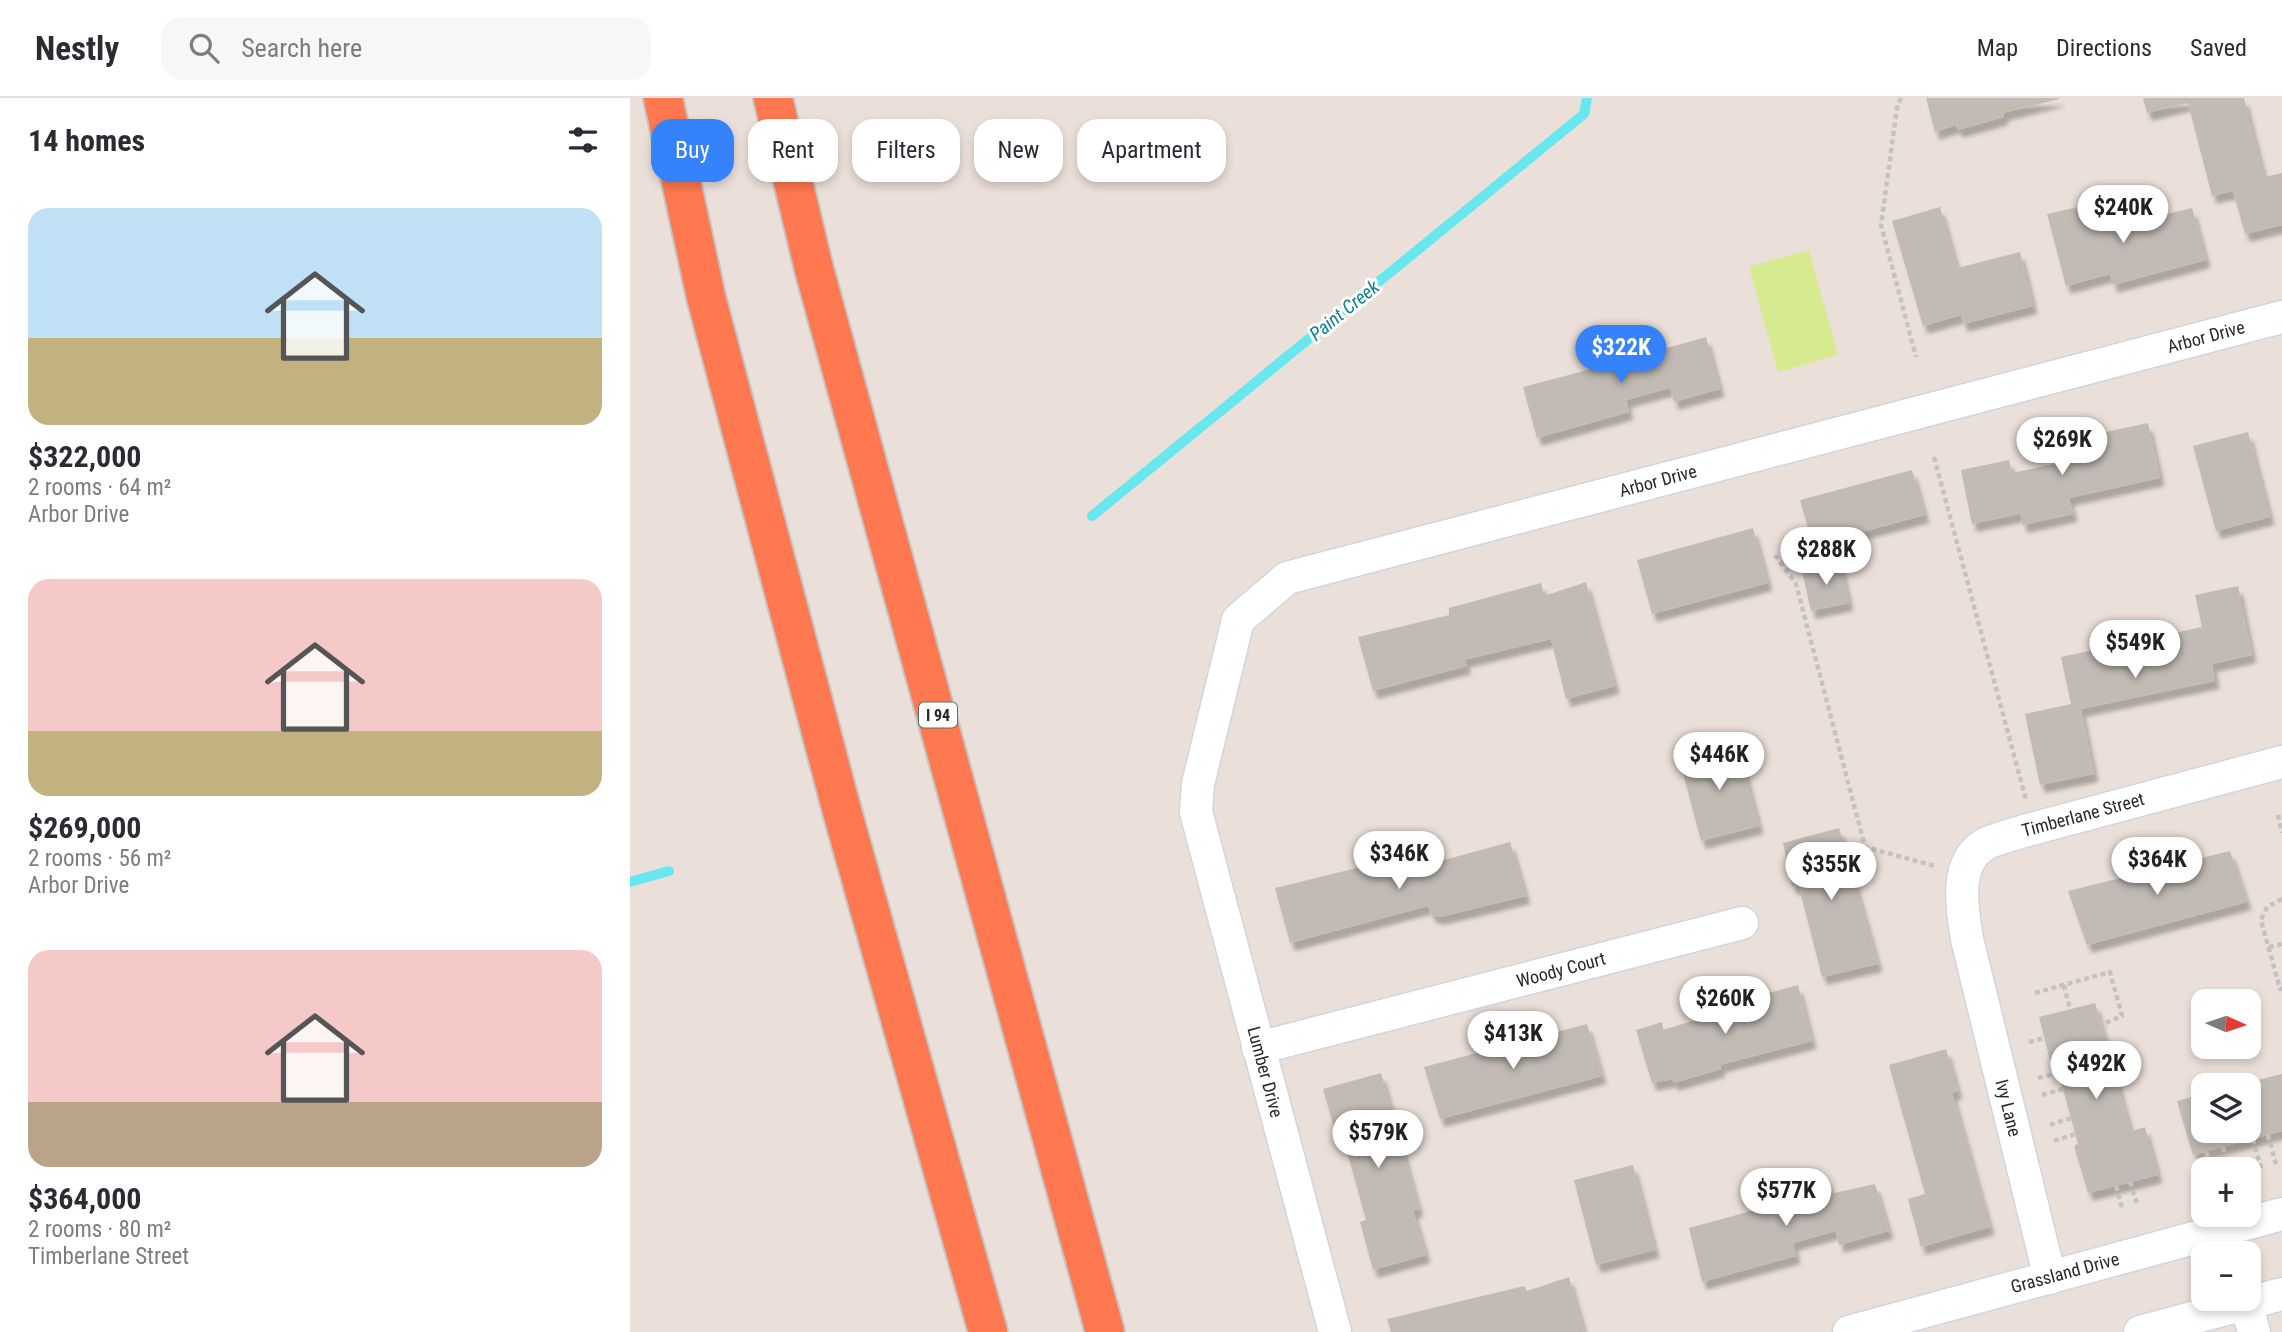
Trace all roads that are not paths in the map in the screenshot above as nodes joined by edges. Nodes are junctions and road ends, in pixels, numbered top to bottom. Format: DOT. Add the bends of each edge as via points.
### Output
graph roads {
  1 [pos="663,98"];
  2 [pos="773,98"];
  3 [pos="2282,317"];
  4 [pos="2282,762"];
  5 [pos="1196,812"];
  6 [pos="1742,923"];
  7 [pos="1967,939"];
  8 [pos="1258,1048"];
  9 [pos="2282,1214"];
  10 [pos="2050,1278"];
  11 [pos="2282,1294"];
  12 [pos="2250,1317"];
  13 [pos="988,1332"];
  14 [pos="1105,1332"];
  15 [pos="1335,1332"];
  16 [pos="1849,1332"];
  17 [pos="2140,1332"];
  1 -- 13 [label="highway" via="706,297 842,811"];
  2 -- 14 [label="highway, I 94" via="814,269"];
  3 -- 5 [label="street, Arbor Drive" via="1287,578 1238,620 1198,785"];
  4 -- 7 [label="street, Timberlane Street" via="1985,845 1966,866 1962,903"];
  5 -- 8 [label="street, Lumber Drive"];
  6 -- 8 [label="street, Woody Court"];
  7 -- 10 [label="street, Ivy Lane"];
  8 -- 15 [label="street, Lumber Drive"];
  9 -- 10 [label="street, Grassland Drive"];
  10 -- 16 [label="street, Grassland Drive"];
  11 -- 12 [label="street"];
  12 -- 17 [label="street"];
}
